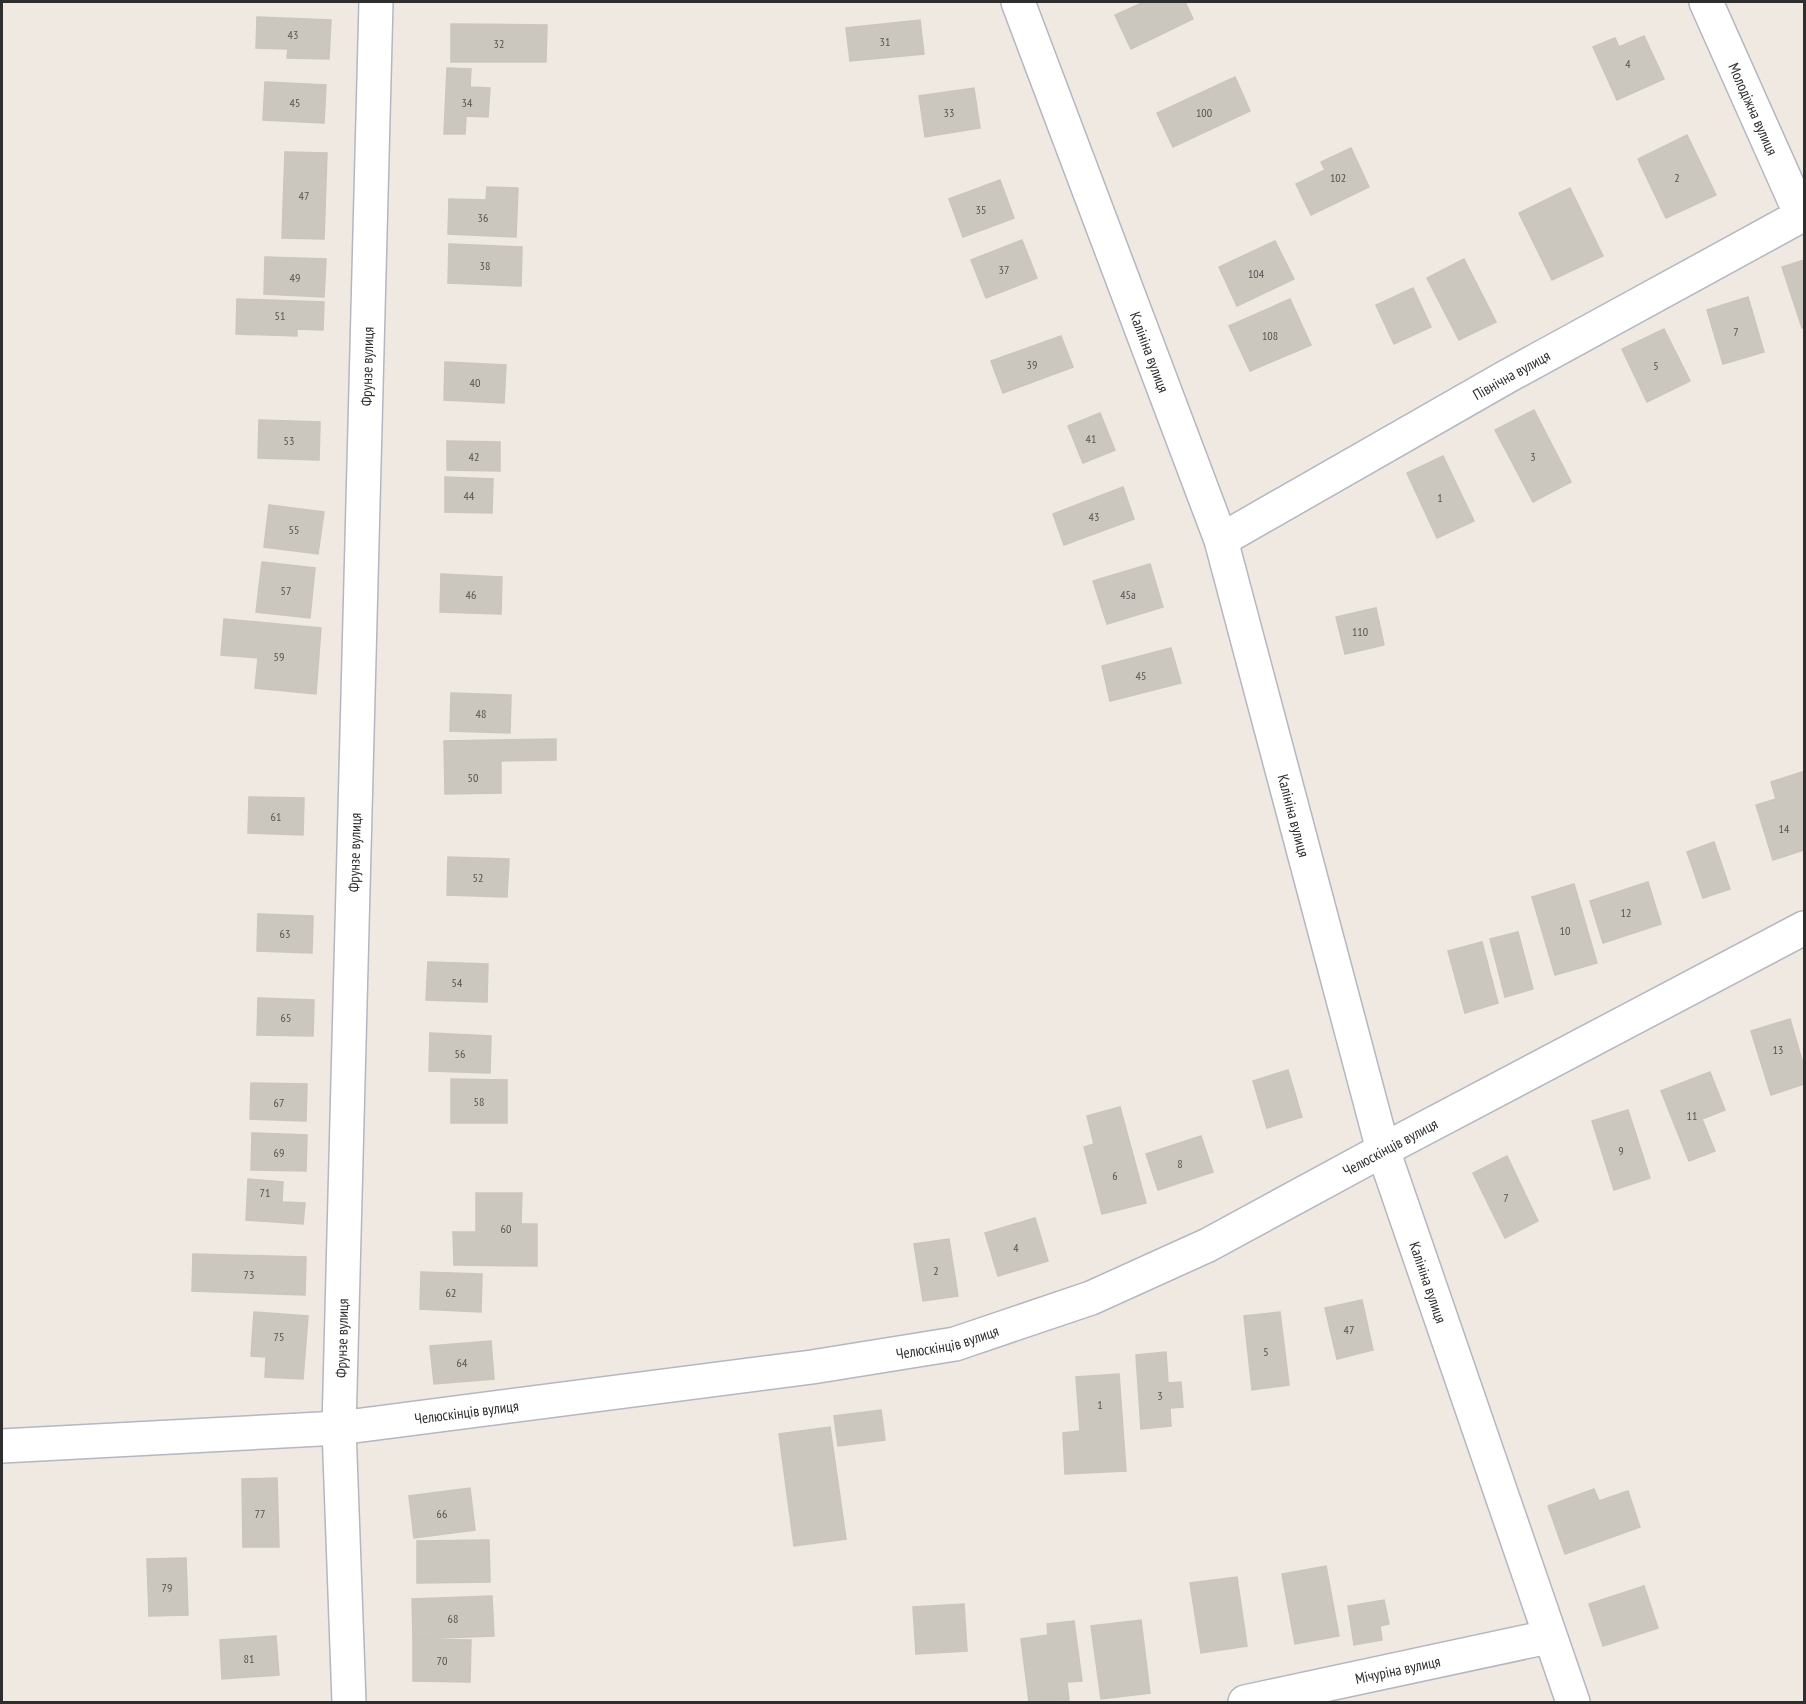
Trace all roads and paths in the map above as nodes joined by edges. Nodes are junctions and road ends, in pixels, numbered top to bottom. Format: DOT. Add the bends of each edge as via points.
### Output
graph roads {
  1 [pos="376,2"];
  2 [pos="1018,2"];
  3 [pos="1706,2"];
  4 [pos="1803,215"];
  5 [pos="1221,540"];
  6 [pos="1804,928"];
  7 [pos="1383,1149"];
  8 [pos="339,1428"];
  9 [pos="2,1446"];
  10 [pos="1548,1636"];
  11 [pos="349,1702"];
  12 [pos="1245,1702"];
  13 [pos="1573,1702"];
  1 -- 8 [label="street, Фрунзе вулиця"];
  2 -- 5 [label="street, Калініна вулиця"];
  3 -- 4 [label="street, Молодіжна вулиця"];
  4 -- 5 [label="street, Північна вулиця" via="1506,377"];
  5 -- 7 [label="street, Калініна вулиця"];
  6 -- 7 [label="street, Челюскінців вулиця"];
  7 -- 8 [label="street, Челюскінців вулиця" via="1208,1245 1091,1298 955,1344 812,1367"];
  7 -- 10 [label="street, Калініна вулиця"];
  8 -- 9 [label="street, Челюскінців вулиця"];
  8 -- 11 [label="street, Фрунзе вулиця"];
  10 -- 12 [label="street, Мічуріна вулиця"];
  10 -- 13 [label="street, Калініна вулиця"];
}
